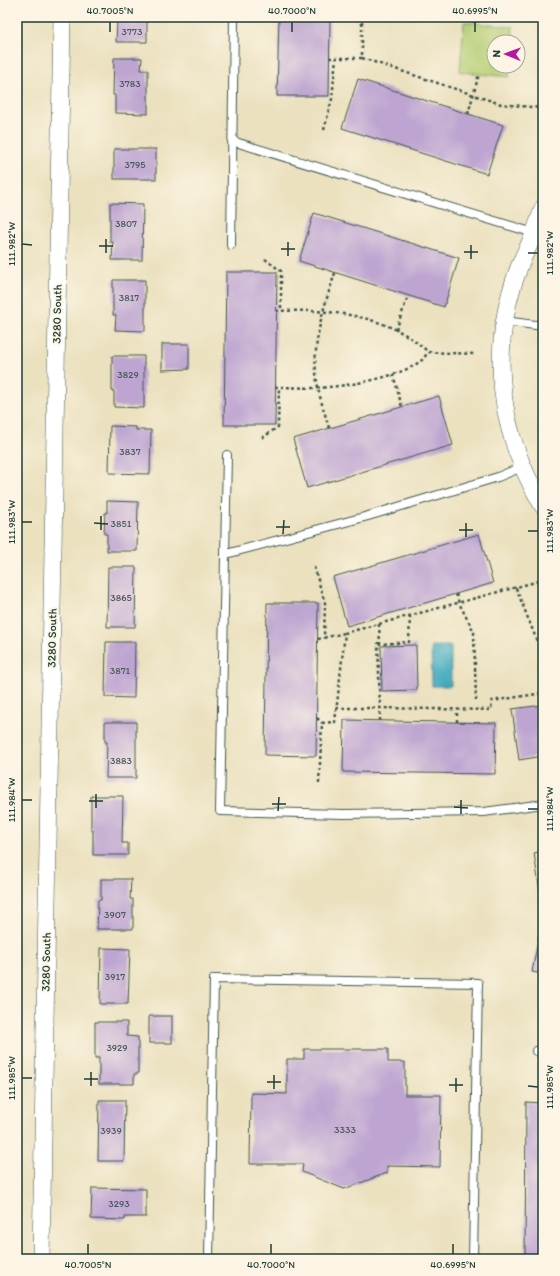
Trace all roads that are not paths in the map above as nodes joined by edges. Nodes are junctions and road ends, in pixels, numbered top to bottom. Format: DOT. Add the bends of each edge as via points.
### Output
graph roads {
  1 [pos="62,17"];
  2 [pos="234,17"];
  3 [pos="232,141"];
  4 [pos="543,208"];
  5 [pos="534,233"];
  6 [pos="231,245"];
  7 [pos="504,321"];
  8 [pos="543,326"];
  9 [pos="227,455"];
  10 [pos="522,467"];
  11 [pos="543,506"];
  12 [pos="226,554"];
  13 [pos="543,804"];
  14 [pos="42,1259"];
  15 [pos="209,1259"];
  16 [pos="473,1259"];
  1 -- 14 [label="street, 3280 South"];
  2 -- 3 [label="lane"];
  3 -- 5 [label="lane"];
  3 -- 6 [label="lane"];
  4 -- 5 [label="street"];
  5 -- 7 [label="street" via="518,270"];
  7 -- 8 [label="lane"];
  7 -- 10 [label="street" via="500,350 504,408"];
  9 -- 12 [label="lane"];
  10 -- 11 [label="street"];
  10 -- 12 [label="lane" via="368,516"];
  12 -- 13 [label="lane" via="220,811 344,814 476,812"];
  15 -- 16 [label="lane" via="214,979 478,983"];
}
